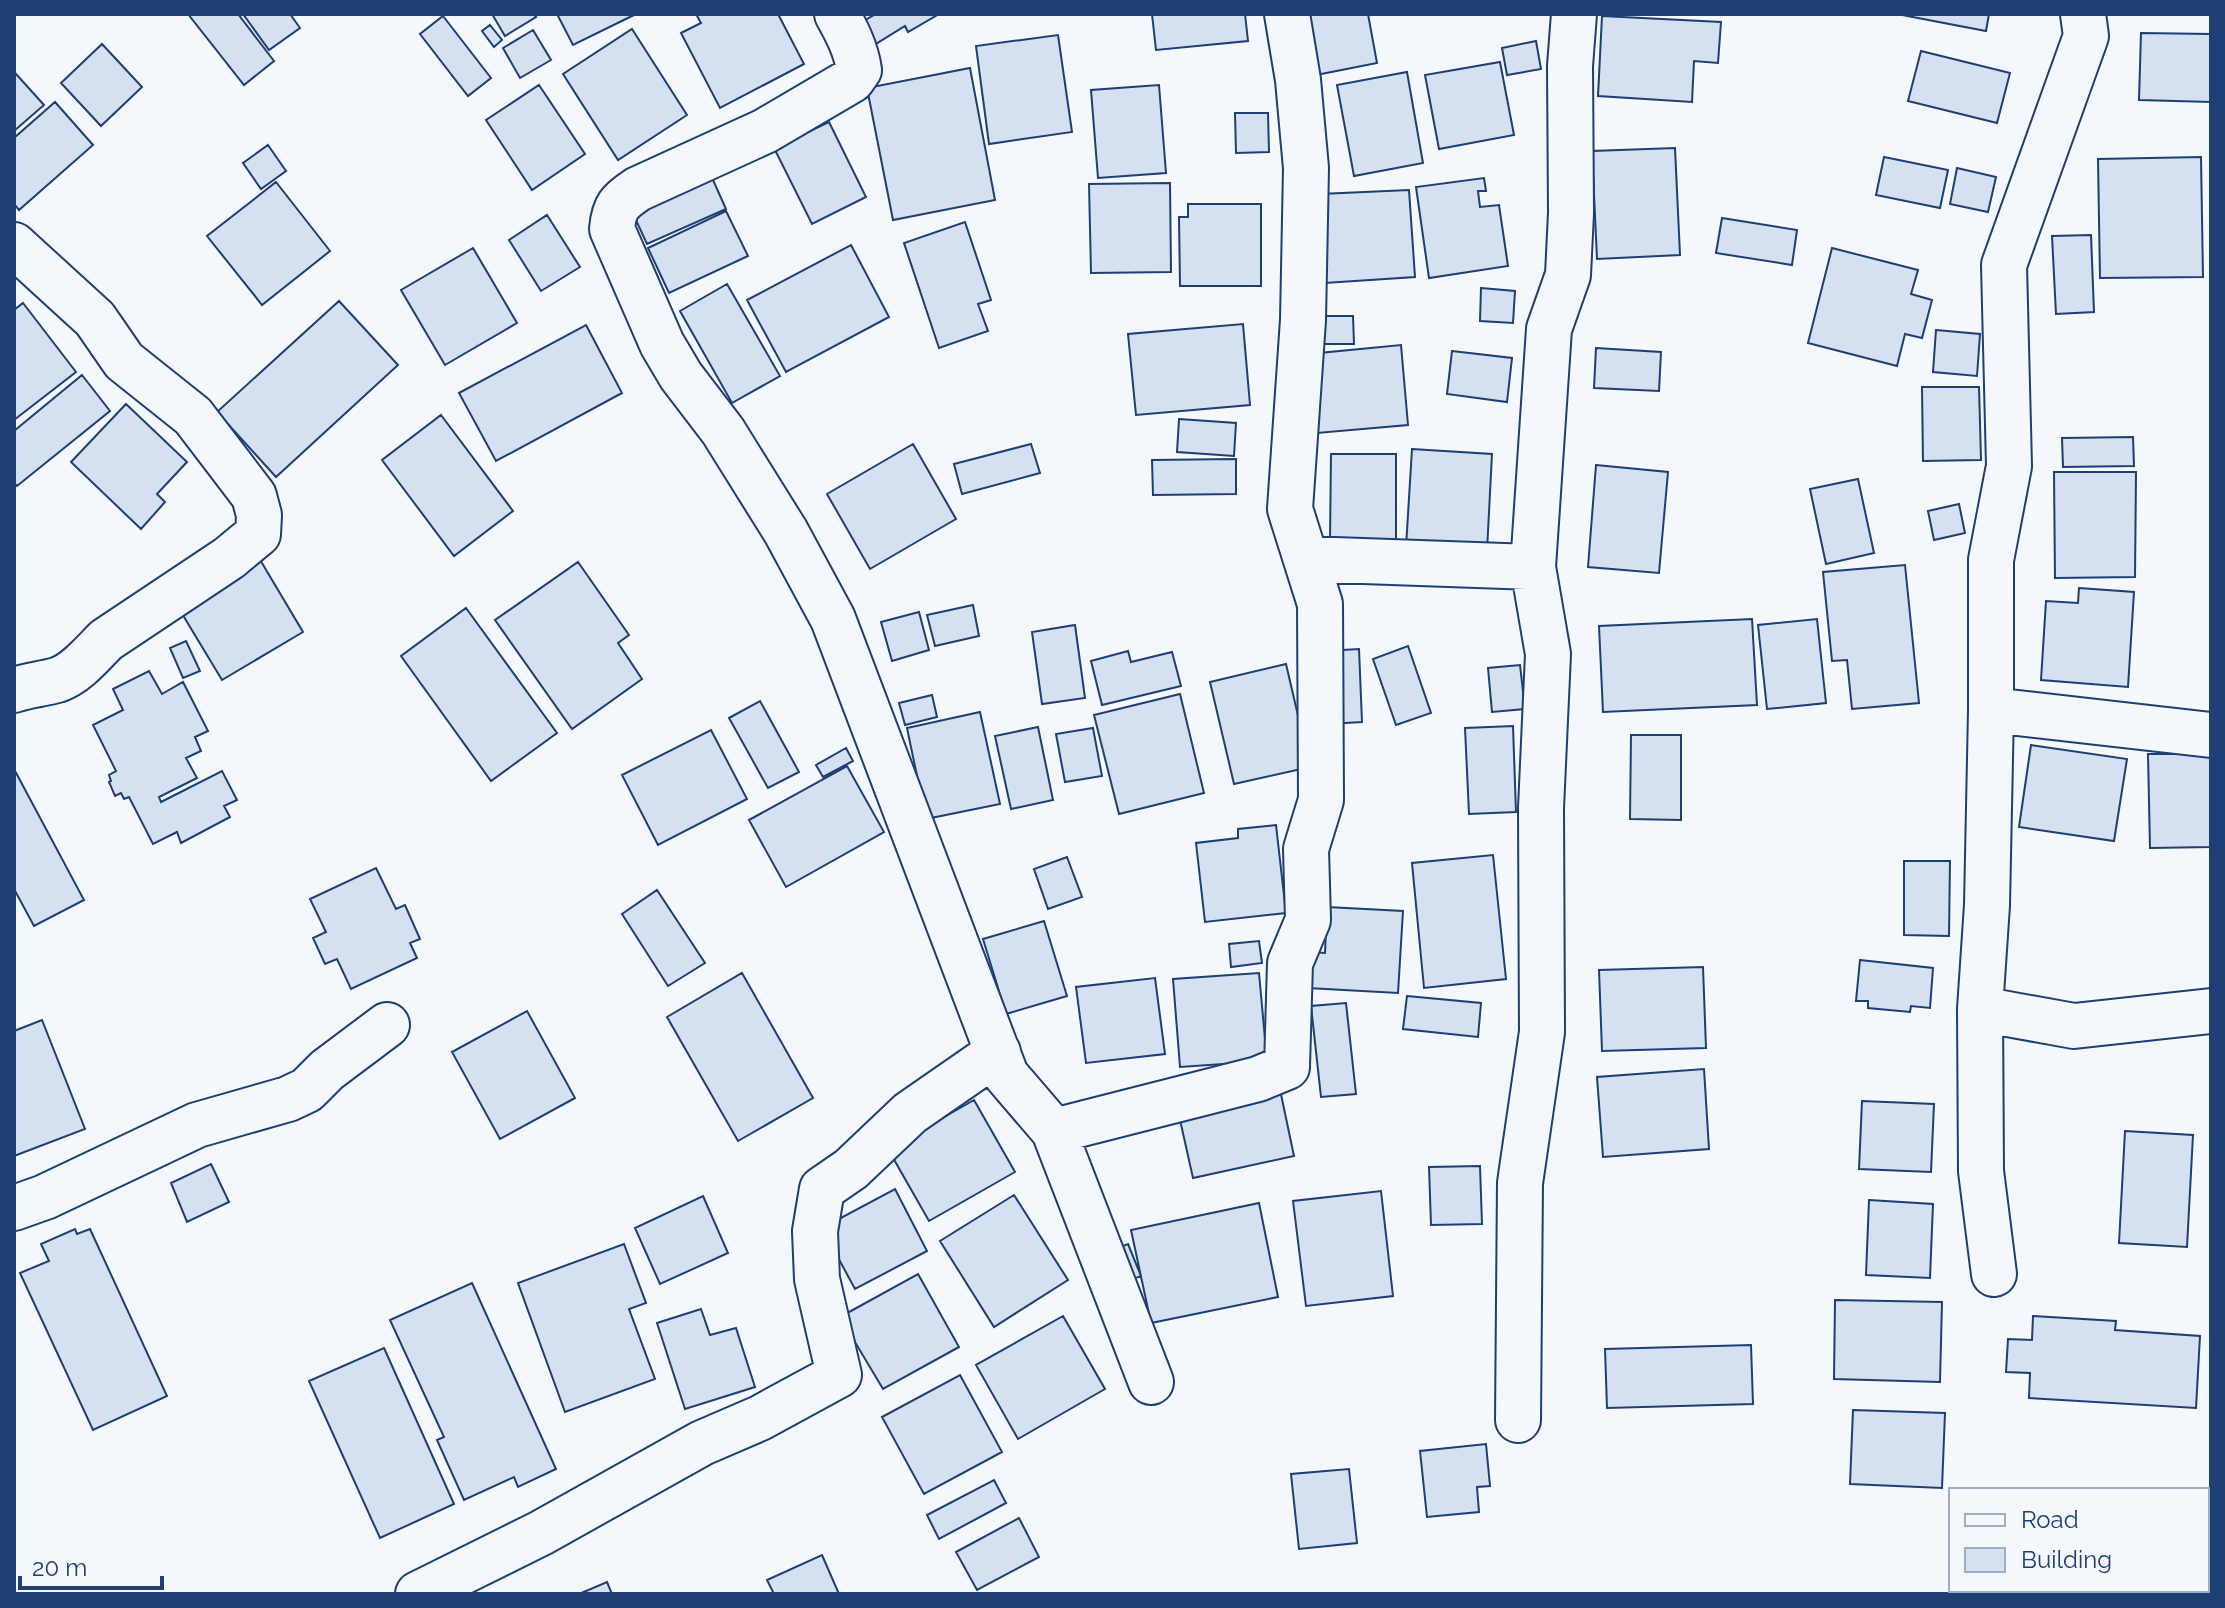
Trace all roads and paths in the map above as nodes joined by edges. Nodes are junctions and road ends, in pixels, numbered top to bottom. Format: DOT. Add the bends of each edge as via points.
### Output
graph roads {
  1 [pos="837,14"];
  2 [pos="1287,14"];
  3 [pos="1574,14"];
  4 [pos="2083,14"];
  5 [pos="14,245"];
  6 [pos="1306,559"];
  7 [pos="1533,567"];
  8 [pos="14,690"];
  9 [pos="1991,710"];
  10 [pos="2211,735"];
  11 [pos="1980,1009"];
  12 [pos="2211,1011"];
  13 [pos="387,1025"];
  14 [pos="998,1052"];
  15 [pos="1054,1131"];
  16 [pos="14,1208"];
  17 [pos="1994,1274"];
  18 [pos="1151,1382"];
  19 [pos="1518,1420"];
  20 [pos="418,1594"];
  1 -- 14 [label="street" via="858,58 859,70 852,80 765,131 623,198 613,212 612,229 662,344 786,532 833,619"];
  2 -- 6 [label="street" via="1306,168 1303,320 1290,509"];
  3 -- 7 [label="street" via="1568,275 1549,329"];
  4 -- 9 [label="street" via="2086,36 2004,265 2009,466 1991,560"];
  5 -- 8 [label="street" via="95,319 124,361 193,416 254,496 259,515 258,534 106,640 61,679"];
  6 -- 7 [label="street"];
  6 -- 15 [label="street" via="1320,604 1321,800 1306,849 1308,920 1290,963 1287,1067"];
  7 -- 19 [label="street" via="1548,654 1541,808 1542,1032 1520,1183"];
  9 -- 10 [label="street"];
  9 -- 11 [label="street"];
  11 -- 12 [label="street" via="2074,1026"];
  11 -- 17 [label="street" via="1981,1171"];
  13 -- 16 [label="street" via="307,1090 197,1125"];
  14 -- 15 [label="street" via="1006,1075"];
  14 -- 20 [label="street" via="910,1113 822,1189 815,1231 817,1279 839,1375"];
  15 -- 18 [label="street"];
}
